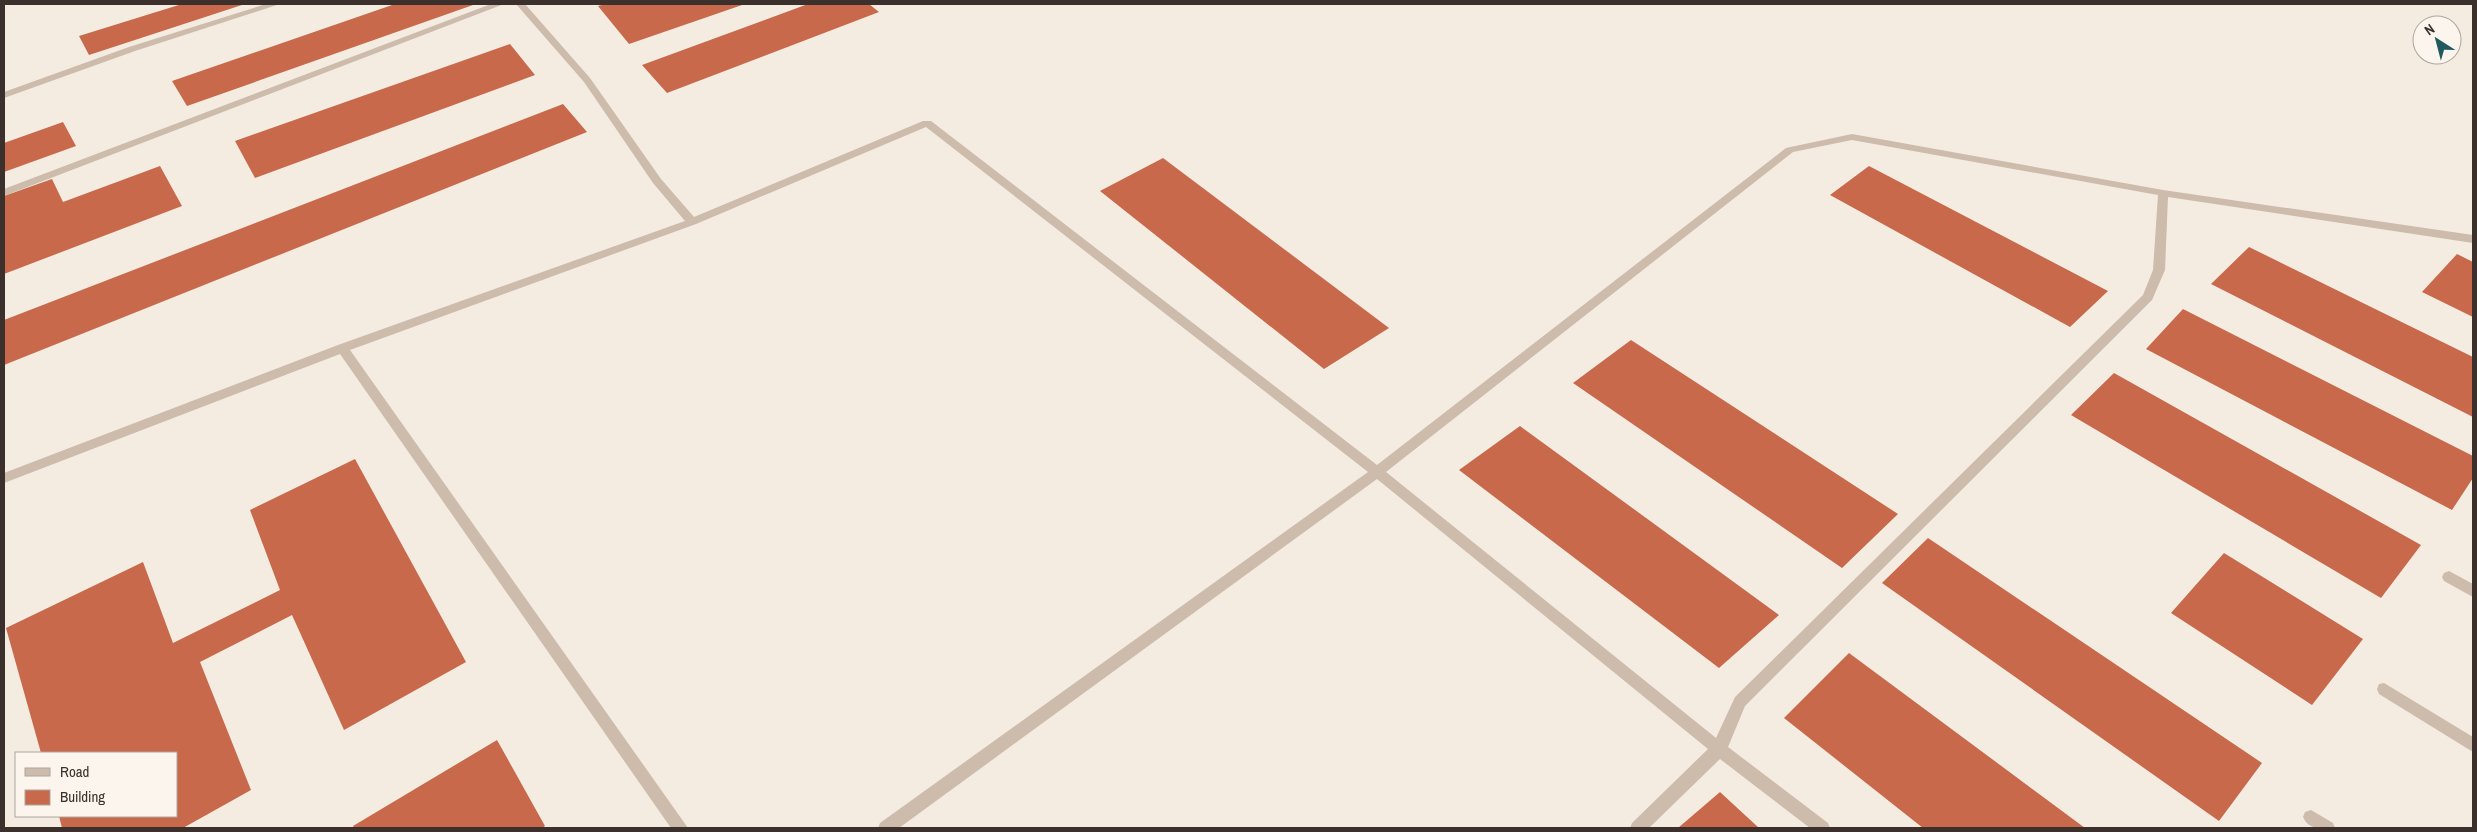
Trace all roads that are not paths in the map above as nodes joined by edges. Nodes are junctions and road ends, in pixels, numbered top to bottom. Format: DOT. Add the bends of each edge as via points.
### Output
graph roads {
  1 [pos="274,4"];
  2 [pos="499,4"];
  3 [pos="520,4"];
  4 [pos="4,95"];
  5 [pos="4,193"];
  6 [pos="2163,193"];
  7 [pos="692,222"];
  8 [pos="2473,239"];
  9 [pos="342,348"];
  10 [pos="1377,472"];
  11 [pos="4,478"];
  12 [pos="2449,577"];
  13 [pos="2473,591"];
  14 [pos="2384,689"];
  15 [pos="2473,745"];
  16 [pos="1719,749"];
  17 [pos="2311,817"];
  18 [pos="680,828"];
  19 [pos="886,828"];
  20 [pos="1638,828"];
  21 [pos="1822,828"];
  22 [pos="2327,828"];
  1 -- 4 [label="street" via="132,49"];
  2 -- 5 [label="street"];
  3 -- 7 [label="street" via="588,80 657,181"];
  6 -- 8 [label="street"];
  6 -- 10 [label="street" via="1852,137 1790,150"];
  6 -- 16 [label="street" via="2159,270 2148,297 1740,702"];
  7 -- 9 [label="street"];
  7 -- 10 [label="street" via="927,123"];
  9 -- 11 [label="street"];
  9 -- 18 [label="street"];
  10 -- 16 [label="street"];
  10 -- 19 [label="street"];
  12 -- 13 [label="street"];
  14 -- 15 [label="street"];
  16 -- 20 [label="street"];
  16 -- 21 [label="street"];
  17 -- 22 [label="street"];
}
